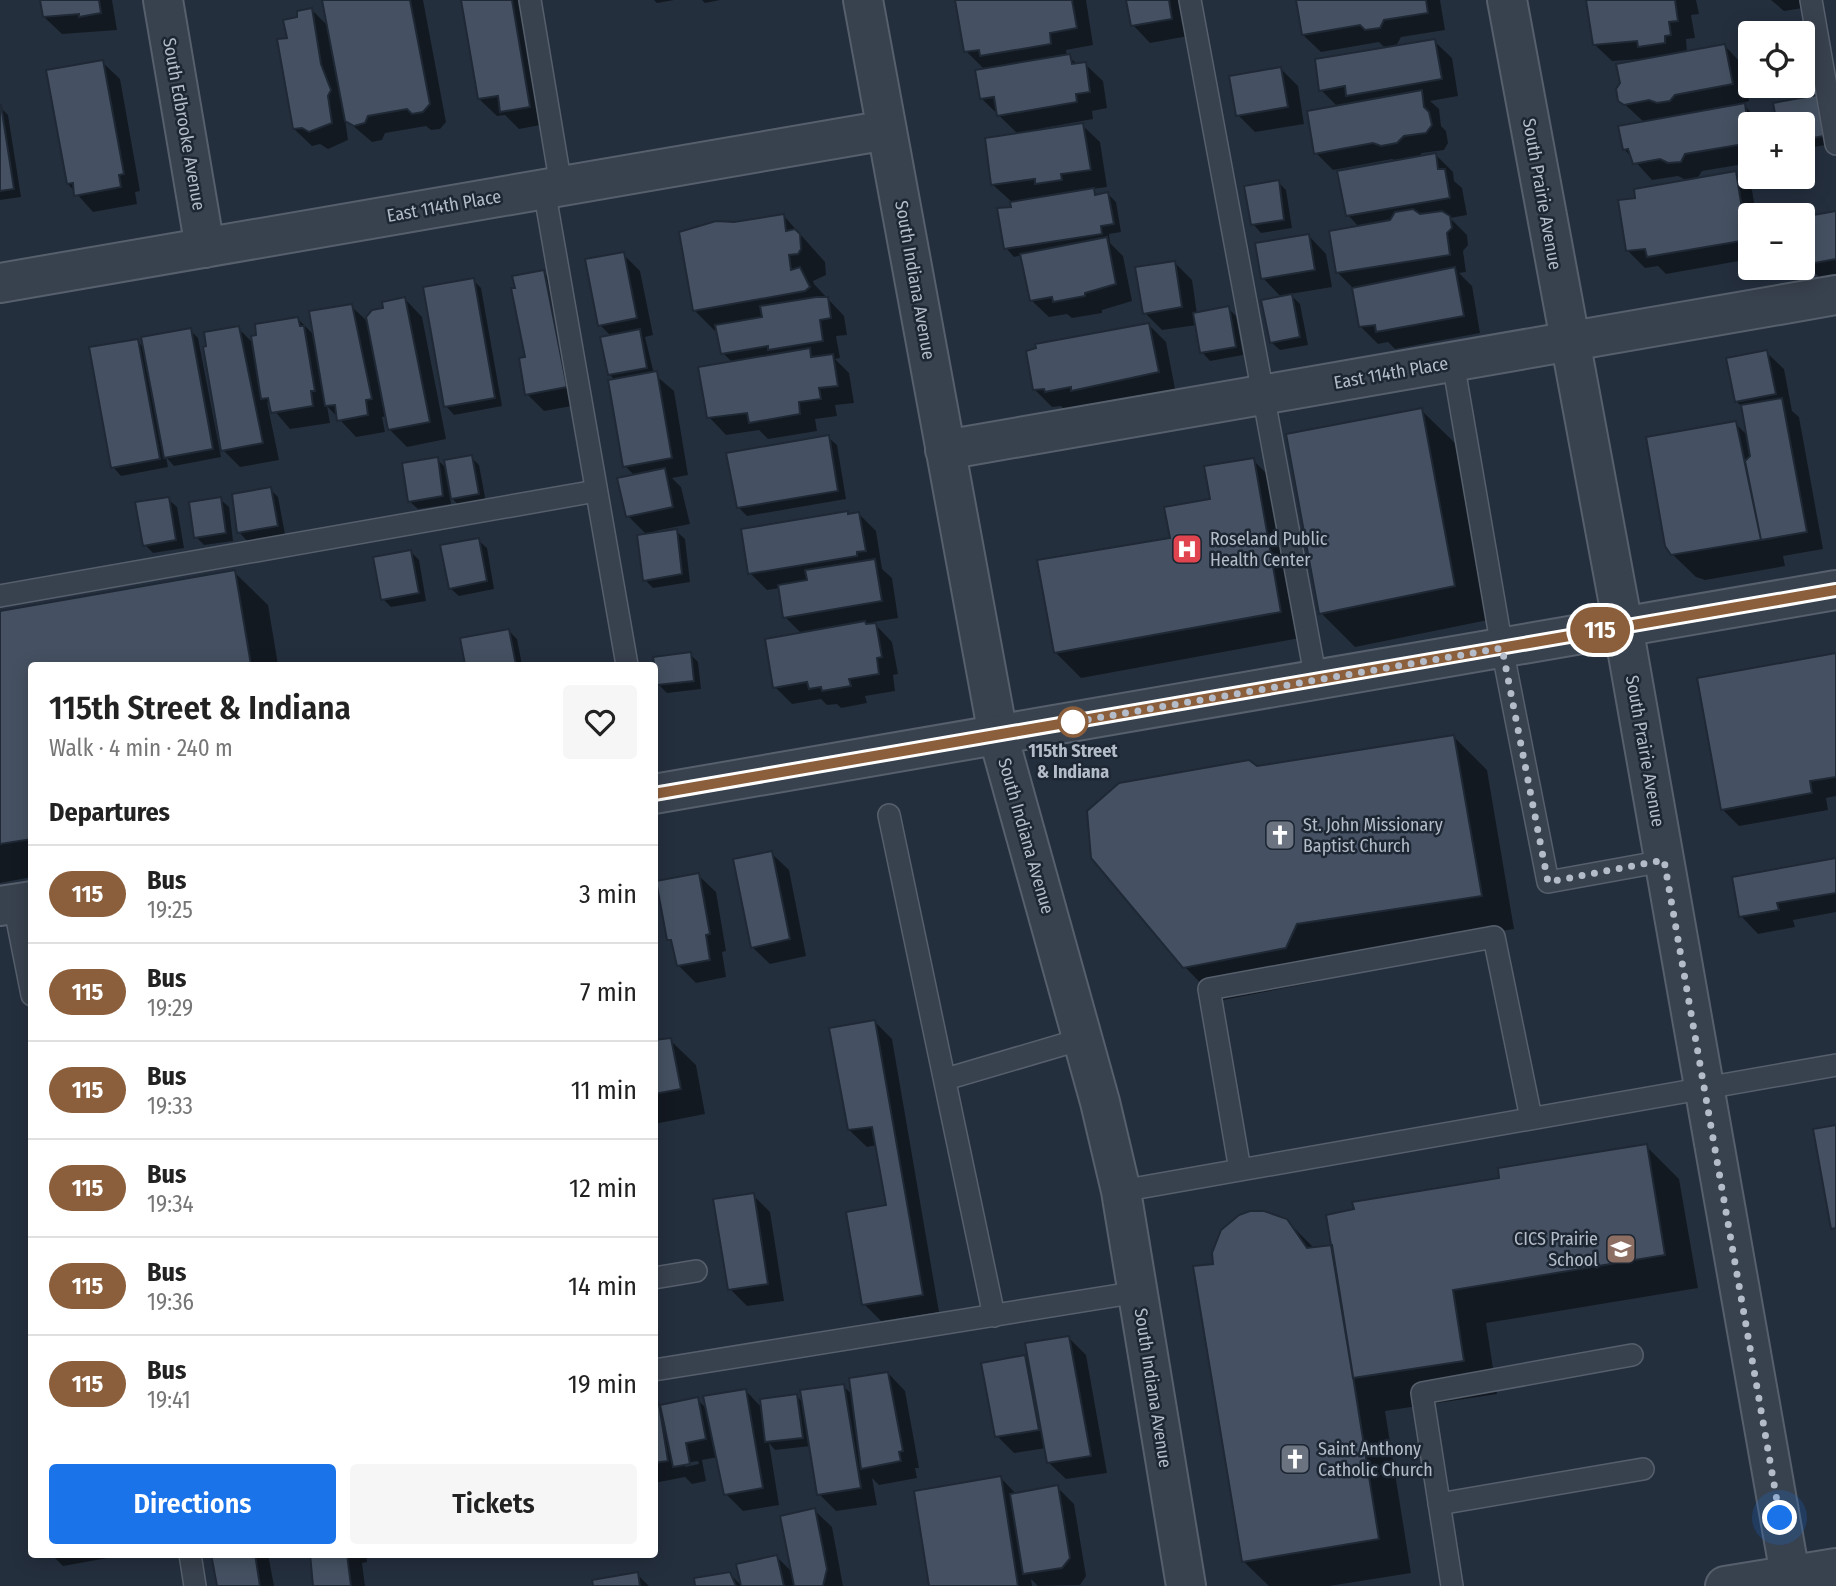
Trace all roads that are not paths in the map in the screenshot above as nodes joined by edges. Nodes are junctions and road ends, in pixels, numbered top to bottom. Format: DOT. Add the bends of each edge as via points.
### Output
graph roads {
  1 [pos="163,0"];
  2 [pos="530,0"];
  3 [pos="863,0"];
  4 [pos="1190,0"];
  5 [pos="1507,0"];
  6 [pos="1811,0"];
  7 [pos="887,130"];
  8 [pos="1836,144"];
  9 [pos="553,188"];
  10 [pos="205,248"];
  11 [pos="0,283"];
  12 [pos="1836,295"];
  13 [pos="1569,341"];
  14 [pos="1453,362"];
  15 [pos="1263,395"];
  16 [pos="946,450"];
  17 [pos="596,491"];
  18 [pos="1836,590"];
  19 [pos="0,596"];
  20 [pos="1623,626"];
  21 [pos="1502,648"];
  22 [pos="626,662"];
  23 [pos="1315,680"];
  24 [pos="998,735"];
  25 [pos="658,793"];
  26 [pos="889,815"];
  27 [pos="1664,860"];
  28 [pos="15,904"];
  29 [pos="28,974"];
  30 [pos="1083,1039"];
  31 [pos="1836,1065"];
  32 [pos="946,1079"];
  33 [pos="1704,1087"];
  34 [pos="1531,1118"];
  35 [pos="1240,1170"];
  36 [pos="1121,1191"];
  37 [pos="696,1271"];
  38 [pos="658,1277"];
  39 [pos="1138,1292"];
  40 [pos="994,1316"];
  41 [pos="1632,1355"];
  42 [pos="658,1369"];
  43 [pos="1643,1469"];
  44 [pos="1439,1504"];
  45 [pos="191,1558"];
  46 [pos="1836,1568"];
  47 [pos="1791,1581"];
  48 [pos="195,1586"];
  49 [pos="1186,1586"];
  50 [pos="1452,1586"];
  51 [pos="1726,1586"];
  1 -- 10 [label="street, South Edbrooke Avenue"];
  2 -- 9 [label="lane"];
  3 -- 7 [label="street, South Indiana Avenue"];
  4 -- 15 [label="lane"];
  5 -- 13 [label="street, South Prairie Avenue"];
  6 -- 8 [label="lane"];
  7 -- 9 [label="street, East 114th Place"];
  7 -- 16 [label="street, South Indiana Avenue"];
  9 -- 10 [label="street, East 114th Place"];
  9 -- 17 [label="lane"];
  10 -- 11 [label="street, East 114th Place"];
  12 -- 13 [label="street, East 114th Place"];
  13 -- 14 [label="street, East 114th Place"];
  13 -- 20 [label="street, South Prairie Avenue"];
  14 -- 15 [label="street, East 114th Place"];
  14 -- 21 [label="lane"];
  15 -- 16 [label="street, East 114th Place"];
  15 -- 23 [label="lane"];
  16 -- 24 [label="street, South Indiana Avenue"];
  17 -- 19 [label="lane"];
  17 -- 22 [label="lane"];
  18 -- 20 [label="street"];
  20 -- 21 [label="street"];
  20 -- 27 [label="street, South Prairie Avenue"];
  21 -- 23 [label="street"];
  21 -- 27 [label="lane" via="1548,882"];
  23 -- 24 [label="street"];
  24 -- 25 [label="street"];
  24 -- 30 [label="street, South Indiana Avenue"];
  26 -- 32 [label="lane"];
  27 -- 33 [label="street, South Prairie Avenue"];
  28 -- 29 [label="lane"];
  30 -- 32 [label="lane"];
  30 -- 36 [label="street, South Indiana Avenue"];
  31 -- 33 [label="lane"];
  32 -- 40 [label="lane"];
  33 -- 34 [label="lane"];
  33 -- 47 [label="street, South Prairie Avenue"];
  34 -- 35 [label="lane"];
  34 -- 35 [label="lane" via="1494,937 1209,989"];
  35 -- 36 [label="lane"];
  36 -- 39 [label="street, South Indiana Avenue"];
  37 -- 38 [label="lane"];
  39 -- 40 [label="lane"];
  39 -- 49 [label="street, South Indiana Avenue"];
  40 -- 42 [label="lane"];
  41 -- 44 [label="lane" via="1422,1393"];
  43 -- 44 [label="lane"];
  44 -- 50 [label="lane"];
  45 -- 48 [label="lane"];
  46 -- 47 [label="street"];
  47 -- 51 [label="street"];
}
